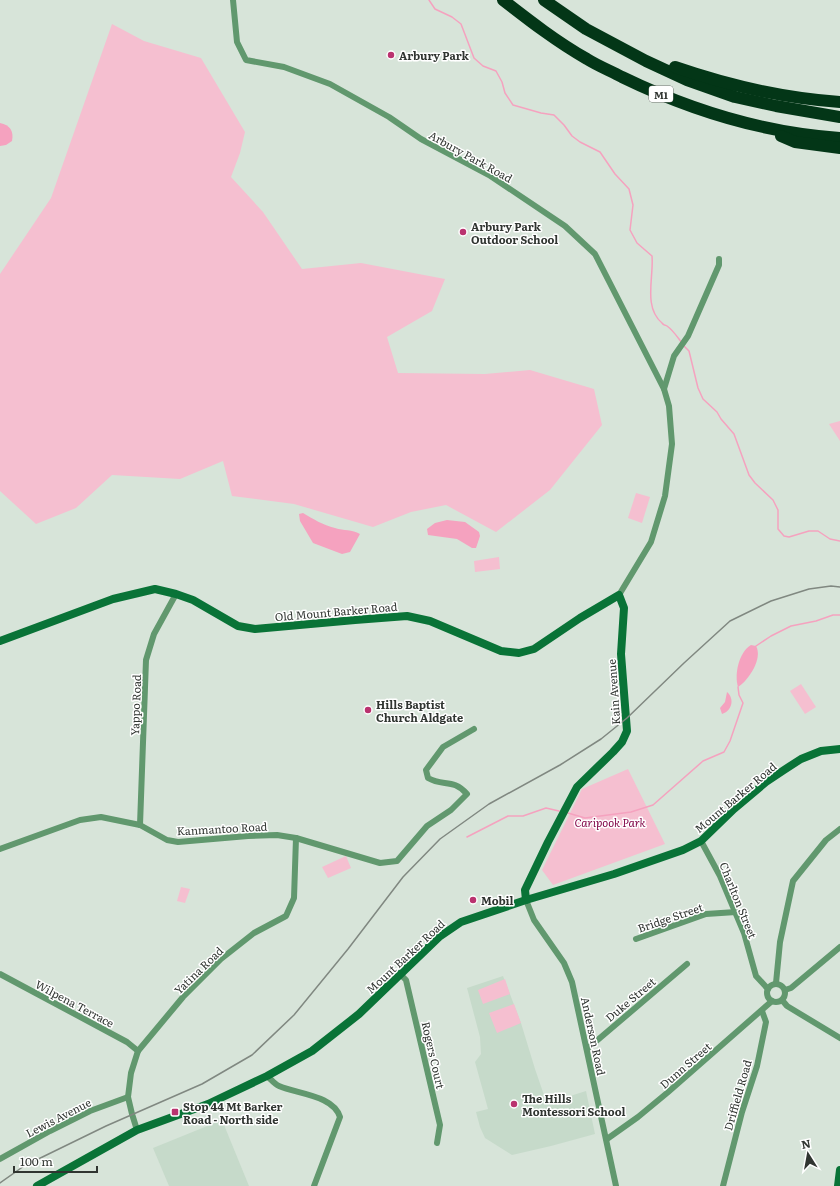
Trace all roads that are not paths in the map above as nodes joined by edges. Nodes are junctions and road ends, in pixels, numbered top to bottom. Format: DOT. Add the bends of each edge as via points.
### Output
graph roads {
  1 [pos="233,0"];
  2 [pos="503,0"];
  3 [pos="544,0"];
  4 [pos="627,51"];
  5 [pos="840,102"];
  6 [pos="840,117"];
  7 [pos="735,119"];
  8 [pos="840,138"];
  9 [pos="840,148"];
  10 [pos="719,259"];
  11 [pos="664,389"];
  12 [pos="176,594"];
  13 [pos="619,595"];
  14 [pos="0,641"];
  15 [pos="474,729"];
  16 [pos="840,748"];
  17 [pos="140,825"];
  18 [pos="840,829"];
  19 [pos="296,838"];
  20 [pos="701,840"];
  21 [pos="0,849"];
  22 [pos="526,900"];
  23 [pos="736,912"];
  24 [pos="636,939"];
  25 [pos="840,947"];
  26 [pos="687,964"];
  27 [pos="0,974"];
  28 [pos="401,975"];
  29 [pos="776,983"];
  30 [pos="768,989"];
  31 [pos="785,990"];
  32 [pos="782,1000"];
  33 [pos="772,1001"];
  34 [pos="762,1011"];
  35 [pos="840,1038"];
  36 [pos="587,1050"];
  37 [pos="138,1051"];
  38 [pos="267,1076"];
  39 [pos="128,1097"];
  40 [pos="137,1130"];
  41 [pos="607,1139"];
  42 [pos="437,1142"];
  43 [pos="0,1159"];
  44 [pos="840,1170"];
  45 [pos="37,1186"];
  46 [pos="314,1186"];
  47 [pos="616,1186"];
  48 [pos="723,1186"];
  49 [pos="838,1186"];
  1 -- 11 [label="street, Arbury Park Road" via="237,42 246,60 284,68 330,84 389,117 421,139 489,175 565,226 594,254"];
  2 -- 7 [label="highway, M1" via="537,27 587,59 690,106"];
  3 -- 4 [label="highway, M1" via="586,29"];
  4 -- 5 [label="highway" via="746,89 807,100"];
  4 -- 6 [label="highway, M1" via="687,80 735,97"];
  7 -- 8 [label="highway, M1" via="772,129"];
  7 -- 9 [label="highway" via="796,142"];
  10 -- 11 [label="street" via="719,265 688,336 677,351"];
  11 -- 13 [label="street, Old Mount Barker Road" via="669,406 672,444 665,496 651,542"];
  12 -- 13 [label="main road, Old Mount Barker Road" via="192,600 238,626 255,629 407,616 430,621 501,651 519,653 534,649"];
  12 -- 14 [label="main road, Old Mount Barker Road" via="155,589 113,599"];
  12 -- 17 [label="street, Yappo Road" via="154,634 146,660"];
  13 -- 22 [label="main road, Kain Avenue" via="624,608 621,654 627,731 622,742 577,787 525,890"];
  15 -- 19 [label="street, Kanmantoo Road" via="443,747 426,770 428,778 435,782 452,783 466,794 450,810 427,826 397,861 380,863"];
  16 -- 20 [label="main road, Mount Barker Road" via="821,751 801,759 784,770 766,782"];
  17 -- 19 [label="street, Kanmantoo Road" via="167,840 178,842 277,835"];
  17 -- 21 [label="street, Kanmantoo Road" via="101,818 80,820"];
  18 -- 29 [label="street" via="826,840 793,881 780,942"];
  19 -- 37 [label="street, Yatina Road" via="294,898 286,916 254,933 221,959 182,997"];
  20 -- 22 [label="main road, Mount Barker Road" via="683,850 614,874"];
  20 -- 23 [label="street, Charlton Street"];
  22 -- 28 [label="main road, Mount Barker Road" via="461,922 439,937"];
  22 -- 36 [label="street, Anderson Road" via="534,920 564,963 572,982"];
  23 -- 24 [label="street, Bridge Street" via="706,914"];
  23 -- 30 [label="street, Charlton Street" via="756,976"];
  25 -- 31 [label="street" via="791,988"];
  26 -- 36 [label="street, Duke Street"];
  27 -- 37 [label="street, Wilpena Terrace" via="127,1042"];
  28 -- 38 [label="main road, Mount Barker Road" via="359,1014 312,1051"];
  28 -- 42 [label="street, Rogers Court" via="406,980 440,1125"];
  29 -- 30 [label="street"];
  29 -- 31 [label="street" via="782,985"];
  30 -- 33 [label="street" via="767,996"];
  31 -- 32 [label="street"];
  32 -- 33 [label="street"];
  32 -- 35 [label="street" via="787,1006"];
  33 -- 34 [label="street, Dunn Street"];
  34 -- 41 [label="street, Dunn Street" via="638,1117"];
  34 -- 48 [label="street, Driffield Road" via="766,1022 760,1052"];
  36 -- 41 [label="street, Anderson Road"];
  37 -- 39 [label="street, Yatina Road" via="131,1073"];
  38 -- 40 [label="main road, Mount Barker Road" via="208,1104"];
  38 -- 46 [label="street" via="278,1086 324,1100 338,1110 340,1117"];
  39 -- 40 [label="street, Yatina Road"];
  39 -- 43 [label="street, Lewis Avenue" via="83,1114"];
  40 -- 45 [label="main road, Mount Barker Road"];
  41 -- 47 [label="street, Anderson Road"];
  44 -- 49 [label="main road"];
}
